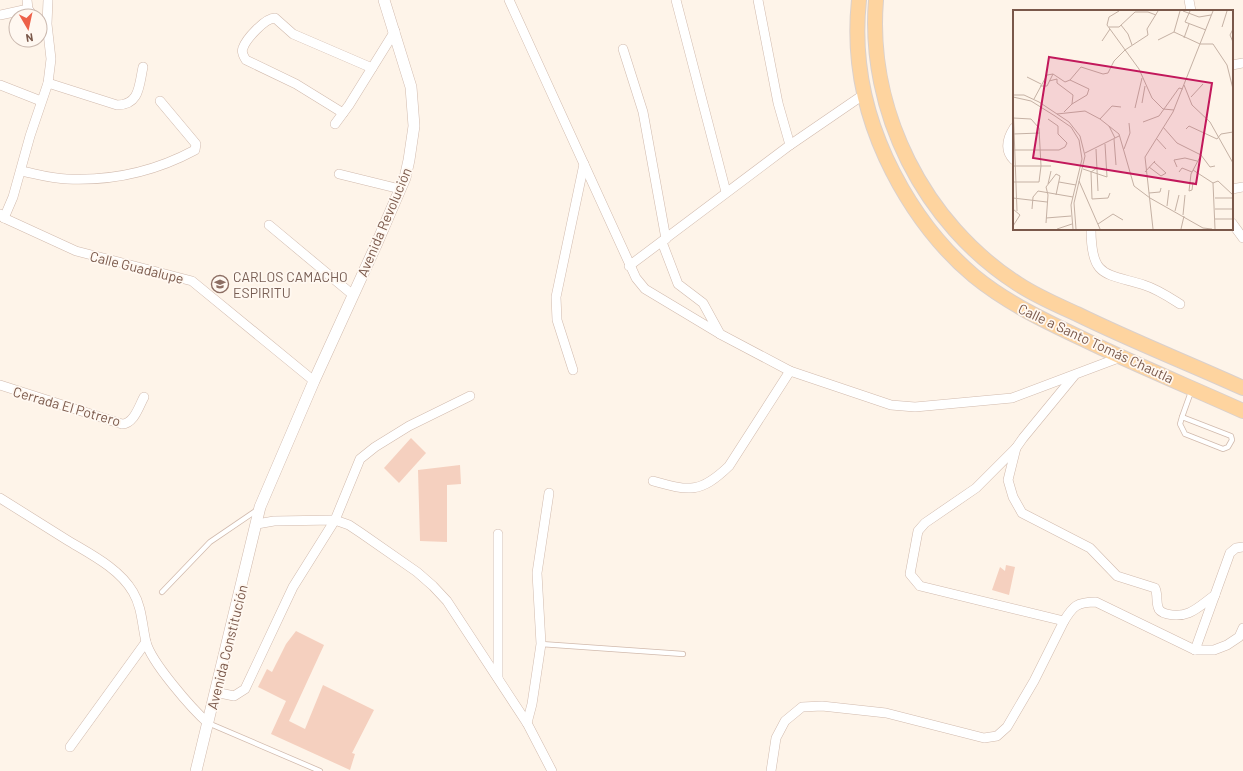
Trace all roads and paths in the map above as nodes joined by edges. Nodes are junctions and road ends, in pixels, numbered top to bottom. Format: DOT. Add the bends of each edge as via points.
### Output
graph roads {
  1 [pos="384,0"];
  2 [pos="509,0"];
  3 [pos="676,0"];
  4 [pos="758,0"];
  5 [pos="859,0"];
  6 [pos="876,0"];
  7 [pos="1189,0"];
  8 [pos="1192,10"];
  9 [pos="395,31"];
  10 [pos="48,44"];
  11 [pos="623,49"];
  12 [pos="1243,63"];
  13 [pos="1233,64"];
  14 [pos="142,67"];
  15 [pos="372,68"];
  16 [pos="48,83"];
  17 [pos="0,85"];
  18 [pos="863,95"];
  19 [pos="41,101"];
  20 [pos="160,101"];
  21 [pos="343,113"];
  22 [pos="335,124"];
  23 [pos="1013,130"];
  24 [pos="790,144"];
  25 [pos="1013,159"];
  26 [pos="584,164"];
  27 [pos="21,171"];
  28 [pos="339,174"];
  29 [pos="1243,187"];
  30 [pos="1233,189"];
  31 [pos="400,190"];
  32 [pos="726,192"];
  33 [pos="2,216"];
  34 [pos="1233,223"];
  35 [pos="269,225"];
  36 [pos="1091,230"];
  37 [pos="1243,238"];
  38 [pos="664,240"];
  39 [pos="629,266"];
  40 [pos="353,295"];
  41 [pos="1180,304"];
  42 [pos="720,334"];
  43 [pos="1121,357"];
  44 [pos="573,370"];
  45 [pos="790,371"];
  46 [pos="1075,375"];
  47 [pos="314,381"];
  48 [pos="0,385"];
  49 [pos="1192,388"];
  50 [pos="1243,388"];
  51 [pos="470,396"];
  52 [pos="144,397"];
  53 [pos="1243,411"];
  54 [pos="1182,418"];
  55 [pos="1016,448"];
  56 [pos="653,481"];
  57 [pos="549,493"];
  58 [pos="0,498"];
  59 [pos="260,507"];
  60 [pos="335,520"];
  61 [pos="257,524"];
  62 [pos="498,534"];
  63 [pos="1243,547"];
  64 [pos="162,592"];
  65 [pos="1215,595"];
  66 [pos="1064,621"];
  67 [pos="1243,628"];
  68 [pos="1241,638"];
  69 [pos="146,642"];
  70 [pos="540,644"];
  71 [pos="1195,650"];
  72 [pos="683,654"];
  73 [pos="498,678"];
  74 [pos="215,692"];
  75 [pos="208,723"];
  76 [pos="528,723"];
  77 [pos="70,747"];
  78 [pos="196,771"];
  79 [pos="320,771"];
  80 [pos="552,771"];
  81 [pos="771,771"];
  1 -- 9 [label="street, Avenida Revolución"];
  2 -- 26 [label="street"];
  3 -- 32 [label="street"];
  4 -- 24 [label="street" via="778,103"];
  5 -- 18 [label="main road, Calle a Santo Tomás Chautla" via="858,58"];
  6 -- 50 [label="main road, Calle a Santo Tomás Chautla" via="874,24 879,72 887,108 898,139 921,185 968,244 991,265 1035,294 1129,339"];
  7 -- 8 [label="street"];
  9 -- 15 [label="street"];
  9 -- 31 [label="street, Avenida Revolución" via="411,87 414,121 410,160"];
  10 -- 16 [label="street" via="51,59"];
  11 -- 38 [label="street" via="643,112"];
  12 -- 13 [label="street"];
  14 -- 16 [label="street" via="137,96 124,105"];
  15 -- 21 [label="street"];
  15 -- 21 [label="street" via="293,34 275,18 268,19 258,28 243,48 246,60 296,84"];
  16 -- 19 [label="street"];
  17 -- 19 [label="street"];
  18 -- 24 [label="street"];
  18 -- 43 [label="main road, Calle a Santo Tomás Chautla" via="876,134 898,184 923,222 957,260 995,292 1023,310"];
  19 -- 27 [label="street"];
  20 -- 27 [label="street" via="196,144 195,150 149,170 113,177 66,179"];
  21 -- 22 [label="street"];
  23 -- 25 [label="street" via="1007,144"];
  24 -- 32 [label="street"];
  26 -- 39 [label="street"];
  26 -- 44 [label="street" via="556,297 557,320"];
  27 -- 33 [label="street" via="13,197"];
  28 -- 31 [label="street"];
  29 -- 30 [label="street"];
  31 -- 40 [label="street, Avenida Revolución"];
  32 -- 38 [label="street"];
  33 -- 47 [label="street, Calle Guadalupe" via="76,251 192,281"];
  34 -- 37 [label="street"];
  35 -- 40 [label="street"];
  36 -- 41 [label="street" via="1093,256 1107,274 1145,285"];
  38 -- 39 [label="street"];
  38 -- 42 [label="street" via="675,279 707,307"];
  39 -- 42 [label="street" via="645,288"];
  40 -- 47 [label="street, Avenida Revolución"];
  42 -- 45 [label="street"];
  43 -- 46 [label="street"];
  43 -- 49 [label="main road, Calle a Santo Tomás Chautla"];
  45 -- 46 [label="street" via="891,405 916,407 1012,398"];
  45 -- 56 [label="street" via="729,466 718,477 697,488 684,490"];
  46 -- 55 [label="street"];
  47 -- 59 [label="street, Avenida Revolución"];
  48 -- 52 [label="street, Cerrada El Potrero" via="122,424 131,420"];
  49 -- 53 [label="main road, Calle a Santo Tomás Chautla"];
  49 -- 54 [label="lane"];
  51 -- 60 [label="street" via="408,426 367,452 360,459"];
  54 -- 54 [label="lane" via="1180,424 1185,434 1223,449 1228,448 1231,436"];
  55 -- 65 [label="street" via="1008,480 1013,497 1022,513 1090,548 1117,576 1155,588 1158,607 1162,612 1184,616"];
  55 -- 66 [label="street" via="976,488 925,523 918,531 910,574 920,586"];
  57 -- 70 [label="street" via="537,573"];
  58 -- 69 [label="street" via="117,574 134,593 143,620"];
  59 -- 61 [label="street, Avenida Revolución"];
  59 -- 64 [label="lane" via="210,542"];
  60 -- 61 [label="street" via="274,521"];
  60 -- 73 [label="street" via="355,529 433,586 447,601"];
  60 -- 74 [label="street" via="293,586 245,689 234,696"];
  61 -- 74 [label="street, Avenida Constitución"];
  62 -- 73 [label="street"];
  63 -- 65 [label="street" via="1236,548 1230,553"];
  65 -- 71 [label="street"];
  66 -- 71 [label="street" via="1073,607 1086,602 1096,602"];
  66 -- 81 [label="street" via="1034,681 1007,727 997,736 984,738 886,713 822,706 802,707 785,721 776,738"];
  67 -- 68 [label="street"];
  68 -- 71 [label="street" via="1214,650"];
  69 -- 75 [label="street" via="151,655 193,709"];
  69 -- 77 [label="street"];
  70 -- 72 [label="lane"];
  70 -- 76 [label="street"];
  73 -- 76 [label="street"];
  74 -- 75 [label="street, Avenida Constitución"];
  75 -- 78 [label="street, Avenida Constitución"];
  75 -- 79 [label="lane"];
  76 -- 80 [label="street"];
}
